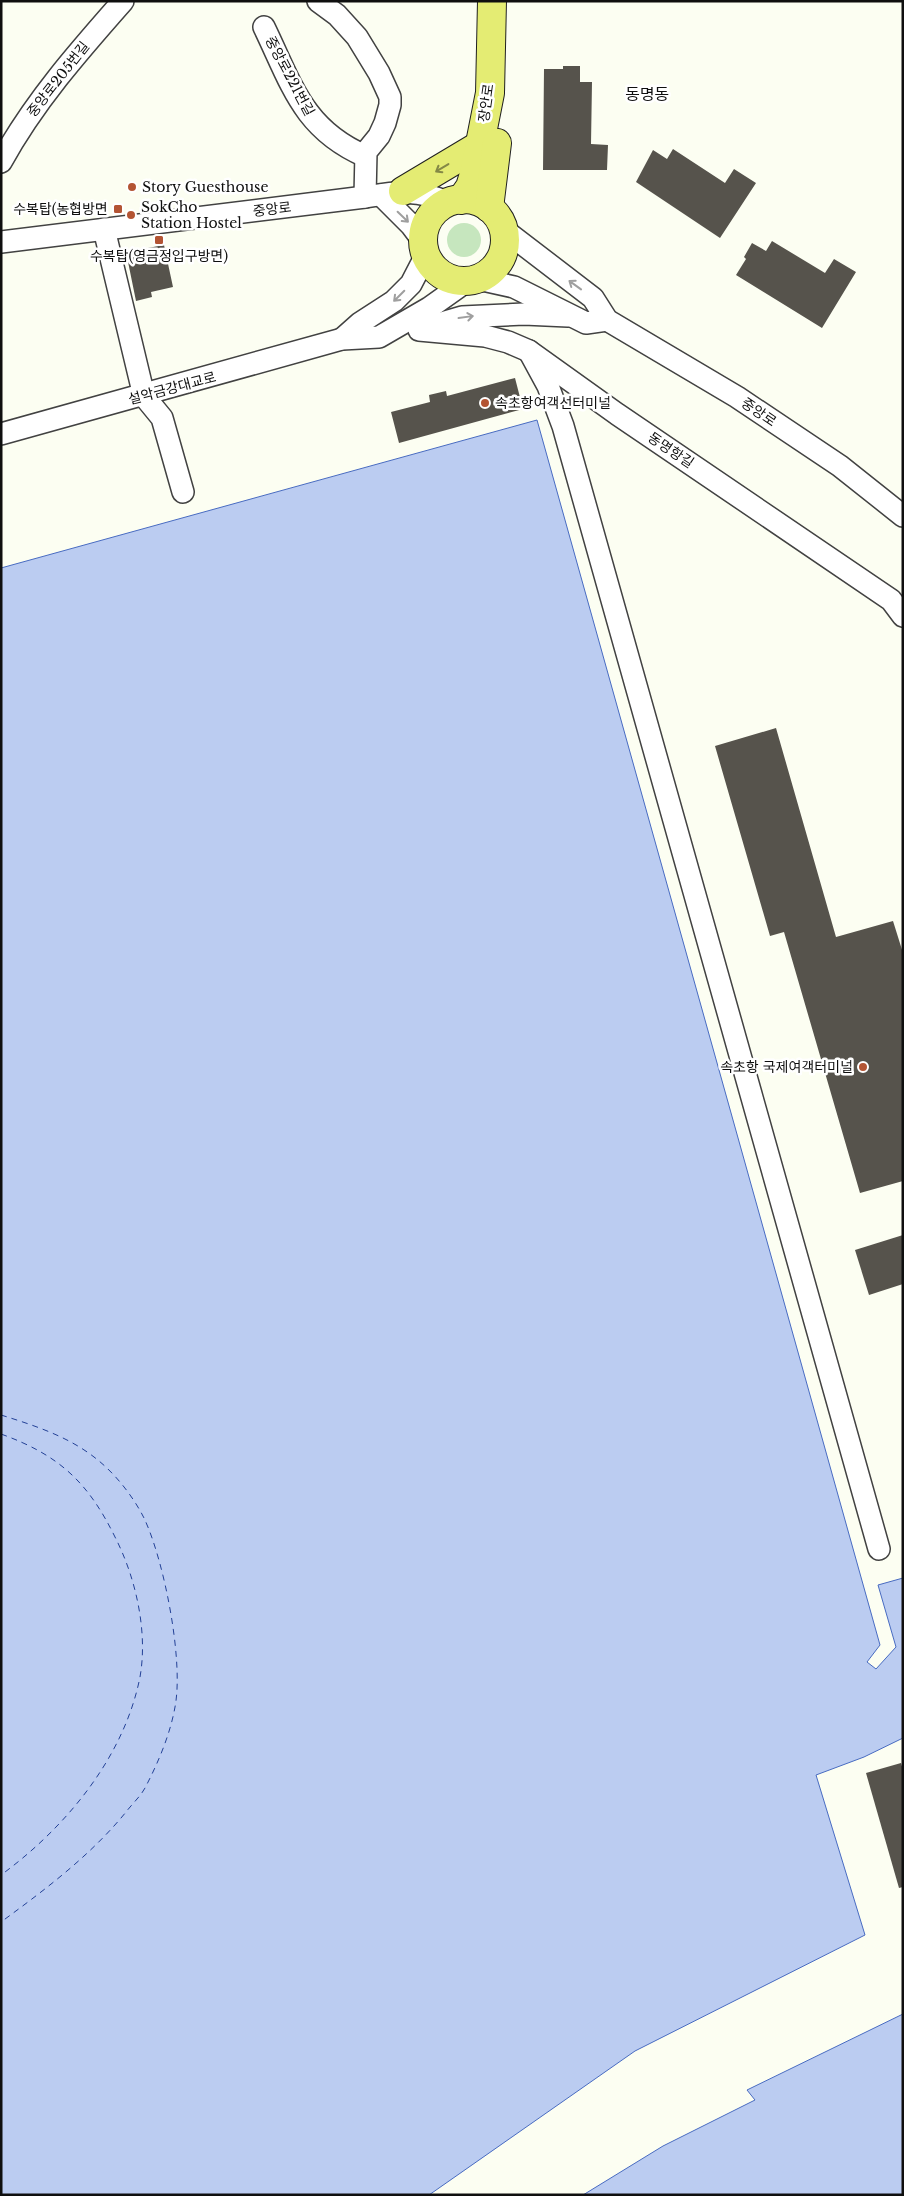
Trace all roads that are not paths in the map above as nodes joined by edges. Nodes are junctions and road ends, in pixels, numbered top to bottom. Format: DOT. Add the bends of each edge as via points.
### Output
graph roads {
  1 [pos="123,1"];
  2 [pos="318,1"];
  3 [pos="492,1"];
  4 [pos="264,27"];
  5 [pos="490,93"];
  6 [pos="480,145"];
  7 [pos="365,156"];
  8 [pos="1,162"];
  9 [pos="383,194"];
  10 [pos="455,201"];
  11 [pos="496,219"];
  12 [pos="104,229"];
  13 [pos="1,242"];
  14 [pos="424,248"];
  15 [pos="472,280"];
  16 [pos="568,316"];
  17 [pos="607,320"];
  18 [pos="419,330"];
  19 [pos="379,337"];
  20 [pos="342,339"];
  21 [pos="529,351"];
  22 [pos="144,396"];
  23 [pos="1,434"];
  24 [pos="184,492"];
  25 [pos="903,516"];
  26 [pos="903,616"];
  27 [pos="879,1548"];
  1 -- 8 [label="street, 중앙로205번길" via="64,68 33,109"];
  2 -- 7 [label="street" via="337,15 357,37 388,91 390,105 385,123"];
  3 -- 5 [label="main road, 장안로"];
  4 -- 7 [label="street, 중앙로221번길" via="305,110 334,140"];
  5 -- 6 [label="main road, 장안로"];
  5 -- 11 [label="main road" via="497,115"];
  6 -- 9 [label="main road, one-way"];
  6 -- 10 [label="main road, 장안로" via="470,187"];
  7 -- 9 [label="street"];
  9 -- 10 [label="street, 중앙로"];
  9 -- 12 [label="street, 중앙로"];
  9 -- 14 [label="street, one-way" via="412,225"];
  10 -- 11 [label="main road" via="481,203"];
  10 -- 14 [label="main road" via="435,212 426,225"];
  11 -- 15 [label="main road" via="505,241 503,254 489,273"];
  17 -- 11 [label="street, one-way" via="593,298"];
  12 -- 13 [label="street, 중앙로"];
  12 -- 22 [label="street"];
  14 -- 15 [label="main road" via="432,266 442,275 454,280"];
  14 -- 20 [label="street, one-way" via="411,284 394,302 360,323"];
  15 -- 16 [label="street" via="514,287"];
  15 -- 19 [label="street"];
  16 -- 17 [label="street" via="586,323"];
  18 -- 16 [label="street, one-way" via="462,317"];
  17 -- 25 [label="street, 중앙로" via="768,418 840,466"];
  18 -- 19 [label="street"];
  18 -- 21 [label="street, 동명항길" via="485,336"];
  19 -- 20 [label="street"];
  20 -- 22 [label="street, 설악금강대교로"];
  21 -- 26 [label="street, 동명항길" via="625,420 892,600"];
  21 -- 27 [label="street" via="548,386 563,426"];
  22 -- 23 [label="street, 설악금강대교로"];
  22 -- 24 [label="street" via="162,418"];
}
